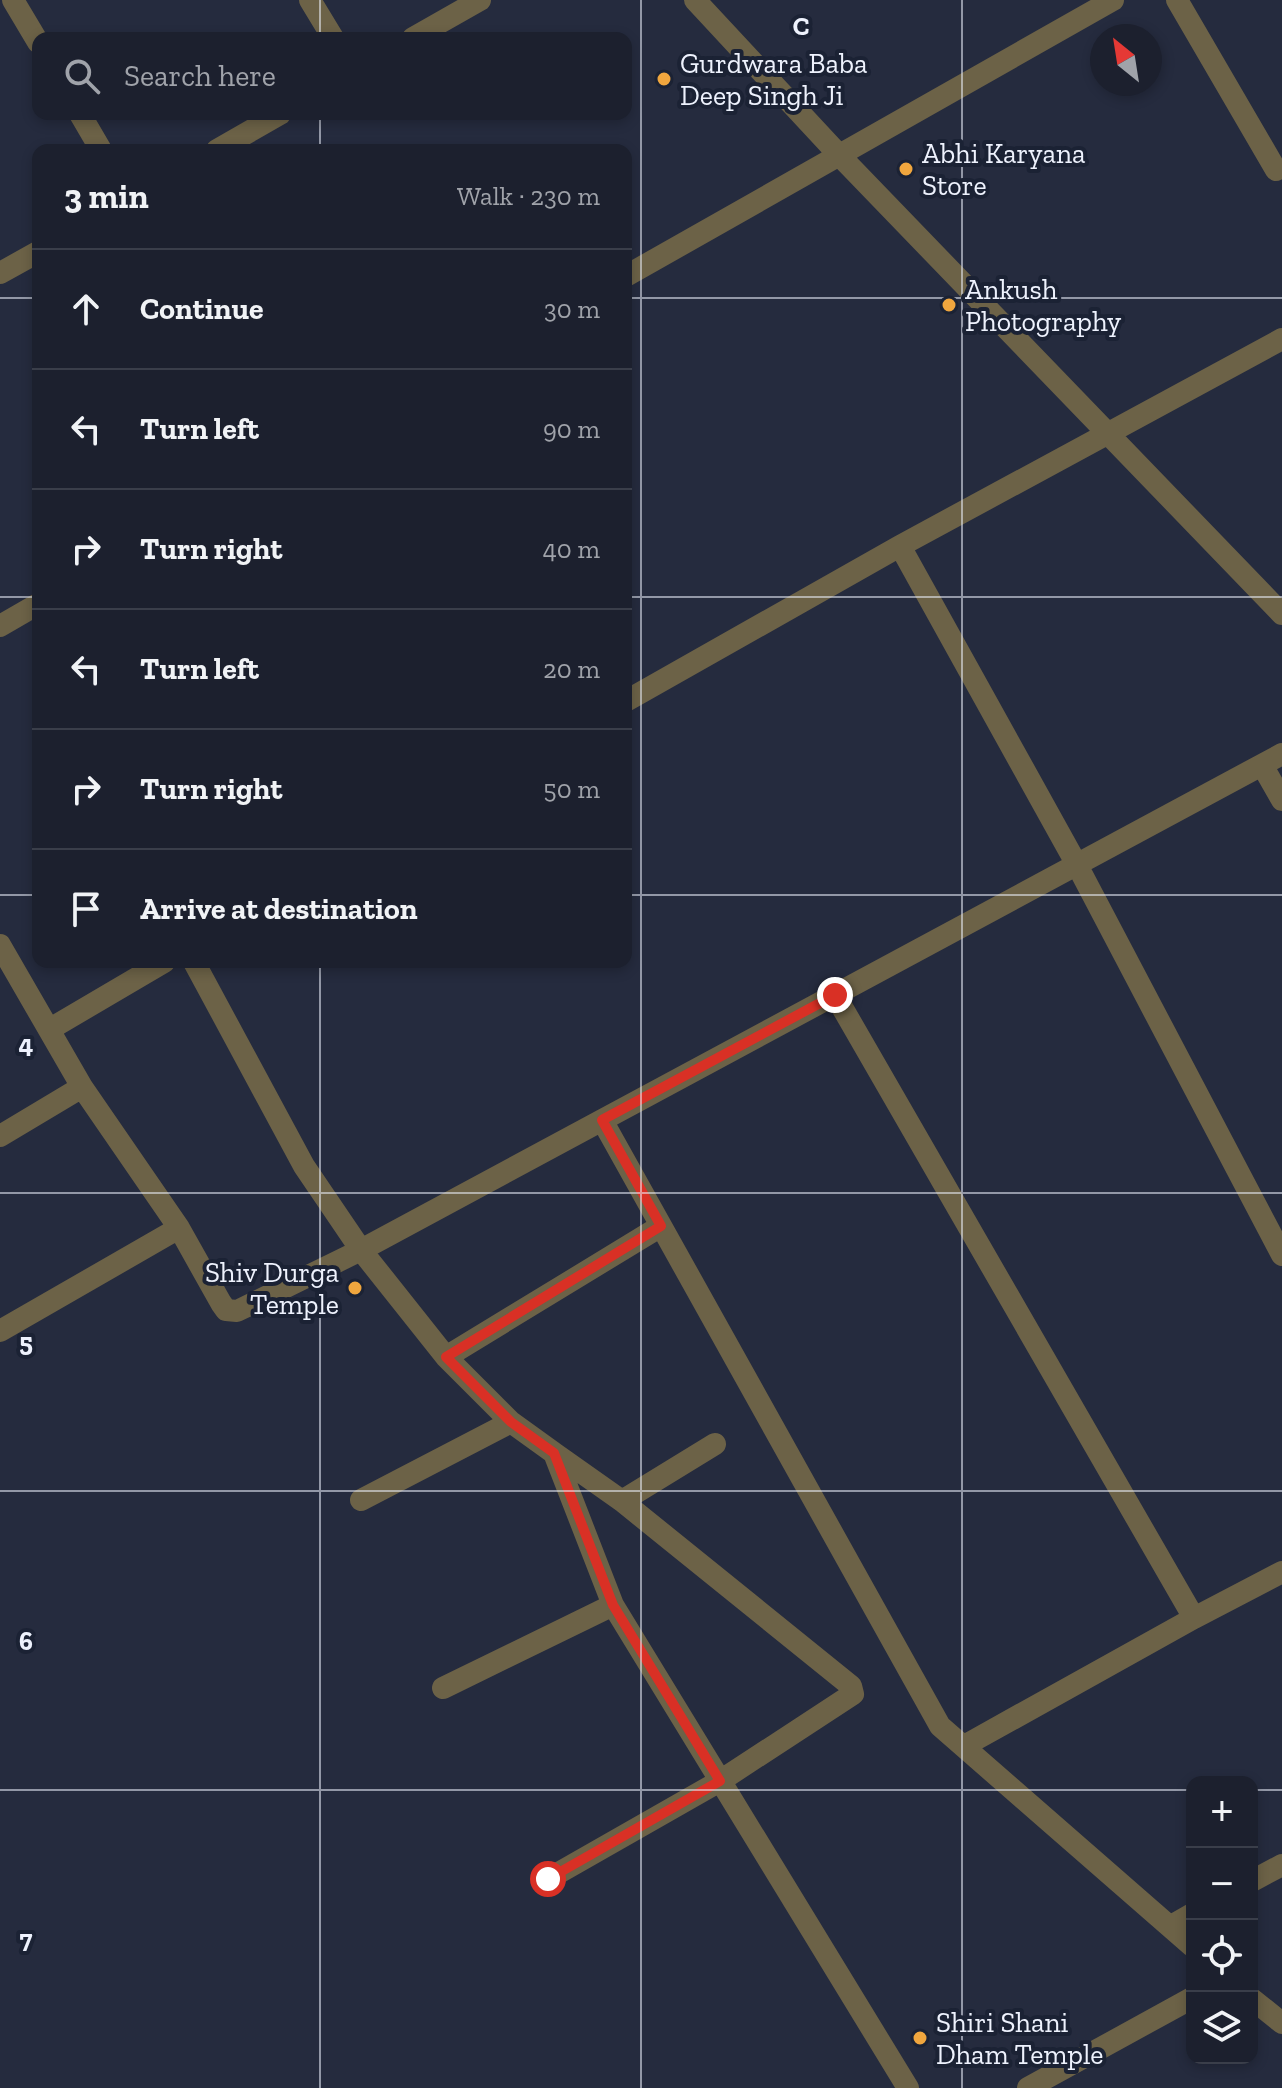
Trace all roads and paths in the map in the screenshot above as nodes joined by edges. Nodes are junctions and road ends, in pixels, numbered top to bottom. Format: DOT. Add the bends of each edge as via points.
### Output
graph roads {
  1 [pos="13,0"];
  2 [pos="310,0"];
  3 [pos="480,0"];
  4 [pos="695,0"];
  5 [pos="1113,0"];
  6 [pos="1177,0"];
  7 [pos="32,32"];
  8 [pos="329,32"];
  9 [pos="424,32"];
  10 [pos="84,120"];
  11 [pos="270,120"];
  12 [pos="98,144"];
  13 [pos="228,144"];
  14 [pos="840,156"];
  15 [pos="1276,170"];
  16 [pos="32,255"];
  17 [pos="0,273"];
  18 [pos="632,273"];
  19 [pos="1282,339"];
  20 [pos="1110,432"];
  21 [pos="900,546"];
  22 [pos="32,607"];
  23 [pos="1282,614"];
  24 [pos="0,626"];
  25 [pos="632,698"];
  26 [pos="1272,760"];
  27 [pos="1282,800"];
  28 [pos="1077,865"];
  29 [pos="0,945"];
  30 [pos="154,968"];
  31 [pos="197,968"];
  32 [pos="835,995"];
  33 [pos="50,1029"];
  34 [pos="82,1087"];
  35 [pos="602,1120"];
  36 [pos="0,1136"];
  37 [pos="661,1226"];
  38 [pos="179,1228"];
  39 [pos="361,1250"];
  40 [pos="1282,1255"];
  41 [pos="0,1331"];
  42 [pos="446,1357"];
  43 [pos="511,1422"];
  44 [pos="715,1444"];
  45 [pos="554,1453"];
  46 [pos="361,1500"];
  47 [pos="622,1501"];
  48 [pos="1282,1572"];
  49 [pos="613,1605"];
  50 [pos="1194,1618"];
  51 [pos="443,1688"];
  52 [pos="964,1746"];
  53 [pos="720,1781"];
  54 [pos="1282,1865"];
  55 [pos="1258,1878"];
  56 [pos="548,1879"];
  57 [pos="1186,1917"];
  58 [pos="1171,1926"];
  59 [pos="1186,1940"];
  60 [pos="1186,2001"];
  61 [pos="1258,2004"];
  62 [pos="1282,2023"];
  63 [pos="908,2088"];
  64 [pos="1028,2088"];
  1 -- 7 [label="street"];
  2 -- 8 [label="street"];
  3 -- 9 [label="street"];
  4 -- 14 [label="street"];
  5 -- 14 [label="street"];
  6 -- 15 [label="street"];
  10 -- 12 [label="street"];
  11 -- 13 [label="street"];
  14 -- 18 [label="street"];
  14 -- 20 [label="street"];
  16 -- 17 [label="street"];
  19 -- 20 [label="street"];
  20 -- 21 [label="street"];
  20 -- 23 [label="street"];
  21 -- 25 [label="street"];
  21 -- 28 [label="street"];
  22 -- 24 [label="street"];
  26 -- 27 [label="street"];
  26 -- 28 [label="street"];
  28 -- 32 [label="street"];
  28 -- 40 [label="street"];
  29 -- 33 [label="street"];
  30 -- 33 [label="street"];
  31 -- 39 [label="street" via="304,1166"];
  32 -- 35 [label="street"];
  32 -- 50 [label="street"];
  33 -- 34 [label="street"];
  34 -- 36 [label="street"];
  34 -- 38 [label="street"];
  35 -- 37 [label="street"];
  35 -- 39 [label="street"];
  37 -- 42 [label="street"];
  37 -- 52 [label="street" via="940,1726"];
  38 -- 39 [label="street" via="221,1303 232,1312"];
  38 -- 41 [label="street"];
  39 -- 42 [label="street"];
  42 -- 43 [label="street"];
  43 -- 45 [label="street"];
  43 -- 46 [label="street"];
  44 -- 47 [label="street"];
  45 -- 47 [label="street"];
  45 -- 49 [label="street"];
  47 -- 53 [label="street" via="853,1690 851,1698"];
  48 -- 50 [label="street"];
  49 -- 51 [label="street"];
  49 -- 53 [label="street"];
  50 -- 52 [label="street"];
  52 -- 58 [label="street"];
  53 -- 56 [label="street"];
  53 -- 63 [label="street"];
  54 -- 55 [label="street"];
  57 -- 58 [label="street"];
  58 -- 59 [label="street"];
  60 -- 64 [label="street"];
  61 -- 62 [label="street"];
}
